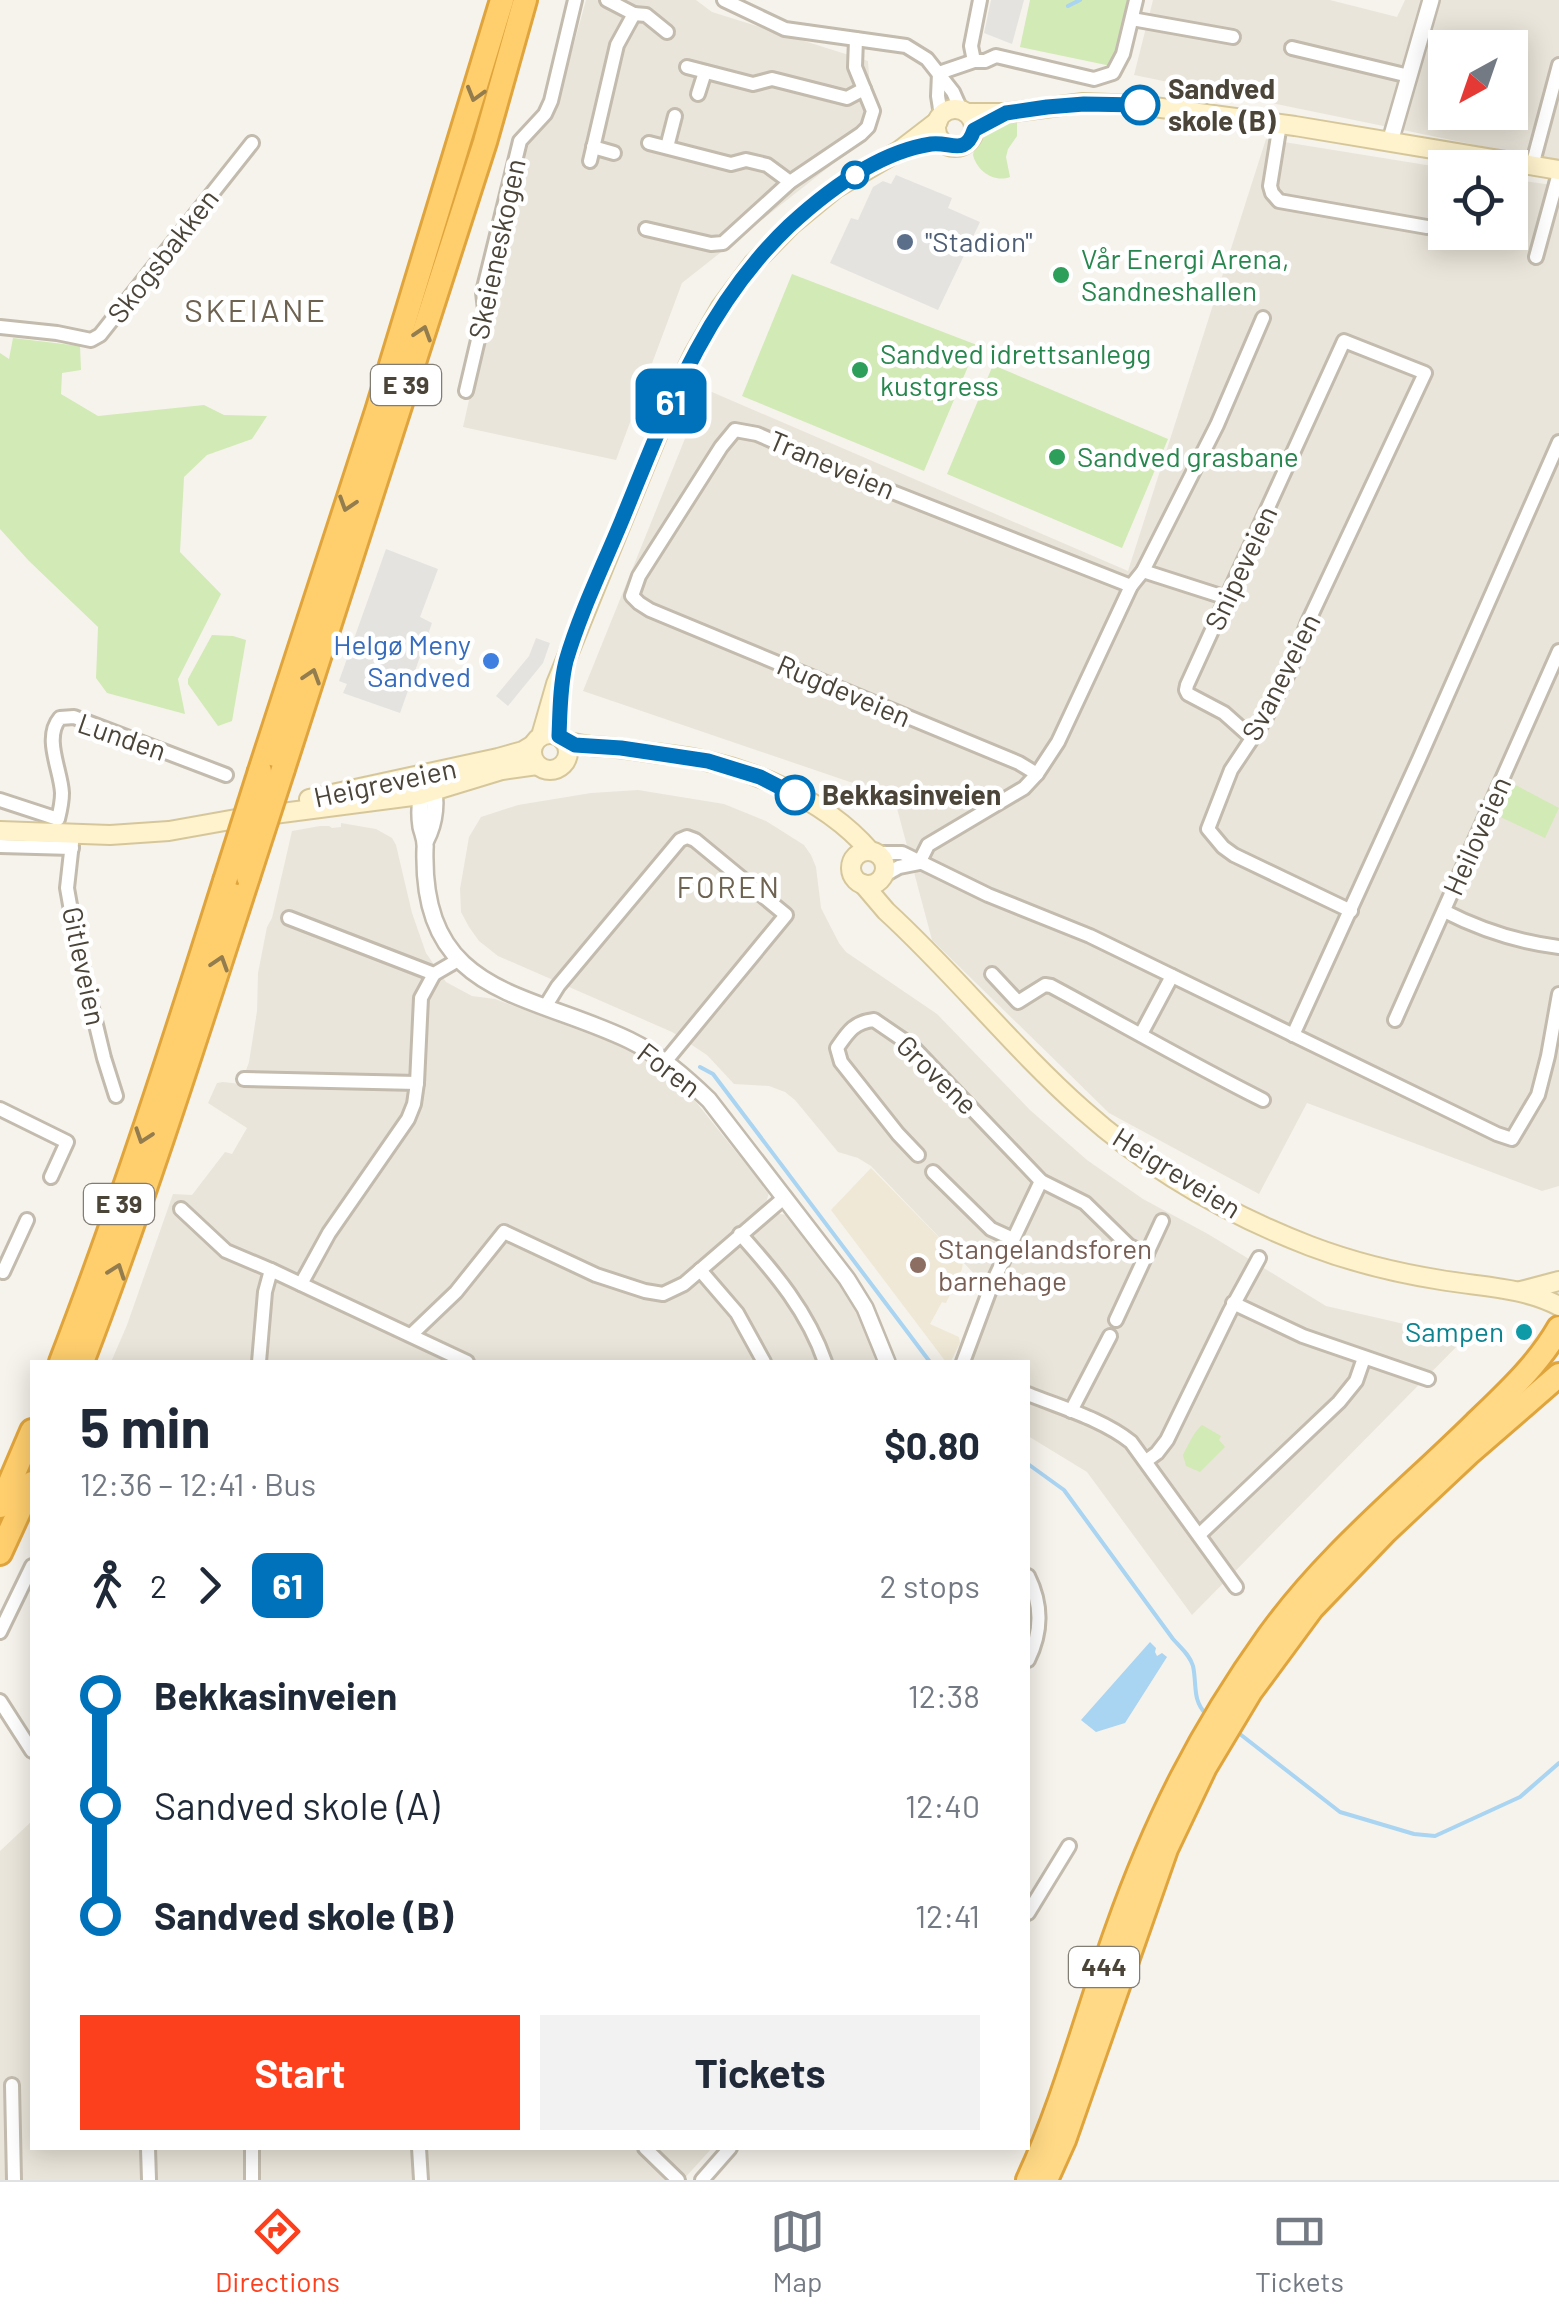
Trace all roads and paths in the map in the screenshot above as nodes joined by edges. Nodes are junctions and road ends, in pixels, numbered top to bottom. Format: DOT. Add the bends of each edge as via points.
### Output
graph roads {
  1 [pos="502,0"];
  2 [pos="525,0"];
  3 [pos="575,0"];
  4 [pos="607,0"];
  5 [pos="724,0"];
  6 [pos="980,0"];
  7 [pos="1136,0"];
  8 [pos="1432,0"];
  9 [pos="634,14"];
  10 [pos="1132,19"];
  11 [pos="667,32"];
  12 [pos="1234,37"];
  13 [pos="856,40"];
  14 [pos="1292,48"];
  15 [pos="974,61"];
  16 [pos="1559,65"];
  17 [pos="687,67"];
  18 [pos="705,72"];
  19 [pos="939,74"];
  20 [pos="1409,76"];
  21 [pos="864,89"];
  22 [pos="698,94"];
  23 [pos="675,116"];
  24 [pos="939,118"];
  25 [pos="968,118"];
  26 [pos="1280,124"];
  27 [pos="943,142"];
  28 [pos="1390,142"];
  29 [pos="252,143"];
  30 [pos="650,144"];
  31 [pos="667,147"];
  32 [pos="899,151"];
  33 [pos="614,153"];
  34 [pos="1532,166"];
  35 [pos="1559,172"];
  36 [pos="790,182"];
  37 [pos="1427,227"];
  38 [pos="646,229"];
  39 [pos="1536,257"];
  40 [pos="1263,318"];
  41 [pos="0,327"];
  42 [pos="1424,374"];
  43 [pos="466,391"];
  44 [pos="1559,442"];
  45 [pos="1143,571"];
  46 [pos="1131,586"];
  47 [pos="1227,598"];
  48 [pos="650,610"];
  49 [pos="1559,651"];
  50 [pos="1252,738"];
  51 [pos="549,739"];
  52 [pos="638,752"];
  53 [pos="565,762"];
  54 [pos="537,765"];
  55 [pos="272,770"];
  56 [pos="1037,774"];
  57 [pos="226,775"];
  58 [pos="428,787"];
  59 [pos="0,800"];
  60 [pos="828,816"];
  61 [pos="0,832"];
  62 [pos="72,841"];
  63 [pos="0,846"];
  64 [pos="873,852"];
  65 [pos="852,862"];
  66 [pos="919,862"];
  67 [pos="237,879"];
  68 [pos="876,879"];
  69 [pos="1351,911"];
  70 [pos="1444,911"];
  71 [pos="289,918"];
  72 [pos="1559,947"];
  73 [pos="458,960"];
  74 [pos="434,974"];
  75 [pos="992,974"];
  76 [pos="1172,976"];
  77 [pos="1559,994"];
  78 [pos="546,1007"];
  79 [pos="1396,1020"];
  80 [pos="1142,1034"];
  81 [pos="1294,1035"];
  82 [pos="666,1062"];
  83 [pos="244,1079"];
  84 [pos="417,1083"];
  85 [pos="116,1096"];
  86 [pos="1263,1100"];
  87 [pos="0,1109"];
  88 [pos="898,1134"];
  89 [pos="887,1146"];
  90 [pos="918,1155"];
  91 [pos="933,1172"];
  92 [pos="51,1177"];
  93 [pos="1041,1181"];
  94 [pos="785,1197"];
  95 [pos="181,1208"];
  96 [pos="28,1220"];
  97 [pos="1162,1221"];
  98 [pos="740,1234"];
  99 [pos="1013,1239"];
  100 [pos="1147,1254"];
  101 [pos="1259,1258"];
  102 [pos="271,1270"];
  103 [pos="700,1270"];
  104 [pos="1,1273"];
  105 [pos="1559,1281"];
  106 [pos="302,1284"];
  107 [pos="1521,1291"];
  108 [pos="1233,1304"];
  109 [pos="1559,1306"];
  110 [pos="1116,1320"];
  111 [pos="1559,1328"];
  112 [pos="412,1334"];
  113 [pos="1110,1336"];
  114 [pos="1364,1358"];
  115 [pos="62,1360"];
  116 [pos="83,1360"];
  117 [pos="260,1360"];
  118 [pos="463,1360"];
  119 [pos="763,1360"];
  120 [pos="824,1360"];
  121 [pos="886,1360"];
  122 [pos="963,1360"];
  123 [pos="1559,1375"];
  124 [pos="1428,1379"];
  125 [pos="1030,1395"];
  126 [pos="1071,1411"];
  127 [pos="30,1437"];
  128 [pos="1146,1461"];
  129 [pos="30,1487"];
  130 [pos="0,1506"];
  131 [pos="1199,1534"];
  132 [pos="0,1553"];
  133 [pos="30,1570"];
  134 [pos="1030,1580"];
  135 [pos="1236,1586"];
  136 [pos="0,1632"];
  137 [pos="1030,1656"];
  138 [pos="1243,1688"];
  139 [pos="0,1701"];
  140 [pos="30,1747"];
  141 [pos="1197,1763"];
  142 [pos="1069,1846"];
  143 [pos="1030,1910"];
  144 [pos="12,2085"];
  145 [pos="148,2150"];
  146 [pos="252,2150"];
  147 [pos="420,2150"];
  148 [pos="647,2150"];
  149 [pos="728,2150"];
  150 [pos="14,2180"];
  151 [pos="149,2180"];
  152 [pos="252,2180"];
  153 [pos="421,2180"];
  154 [pos="678,2180"];
  155 [pos="702,2180"];
  156 [pos="1028,2180"];
  157 [pos="1046,2180"];
  1 -- 55 [label="highway, E 39, one-way"];
  55 -- 2 [label="highway, E 39, one-way" via="485,142"];
  3 -- 43 [label="street, Skeieneskogen" via="551,102 520,141 482,292 485,310"];
  4 -- 9 [label="street"];
  5 -- 13 [label="street" via="785,29"];
  6 -- 15 [label="street"];
  7 -- 10 [label="street"];
  8 -- 20 [label="street"];
  9 -- 11 [label="street"];
  9 -- 33 [label="street" via="617,45 592,154"];
  10 -- 12 [label="street"];
  10 -- 15 [label="street" via="1113,73 1094,79 996,56"];
  13 -- 19 [label="street" via="906,46"];
  13 -- 21 [label="street" via="854,67"];
  14 -- 20 [label="street"];
  15 -- 19 [label="street"];
  16 -- 34 [label="street"];
  17 -- 18 [label="street"];
  18 -- 21 [label="street" via="847,98"];
  18 -- 22 [label="street"];
  19 -- 24 [label="street"];
  19 -- 25 [label="street"];
  20 -- 28 [label="street"];
  21 -- 36 [label="street" via="873,111 868,126"];
  23 -- 31 [label="street"];
  24 -- 25 [label="main road" via="948,110"];
  24 -- 27 [label="main road"];
  24 -- 32 [label="main road"];
  25 -- 26 [label="main road" via="1112,104"];
  25 -- 27 [label="main road" via="970,140 952,147"];
  26 -- 28 [label="main road"];
  26 -- 37 [label="street" via="1270,186 1279,202"];
  27 -- 32 [label="main road"];
  28 -- 34 [label="main road"];
  29 -- 41 [label="street, Skogsbakken" via="100,335 90,340"];
  30 -- 31 [label="street"];
  31 -- 36 [label="street" via="731,164 767,165"];
  32 -- 51 [label="main road" via="791,225 753,264 706,331 556,684"];
  34 -- 35 [label="main road"];
  35 -- 39 [label="street"];
  36 -- 38 [label="street" via="723,243"];
  40 -- 45 [label="street"];
  42 -- 47 [label="street, Snipeveien" via="1344,341"];
  42 -- 50 [label="street, Svaneveien" via="1290,670"];
  44 -- 69 [label="street"];
  45 -- 46 [label="street"];
  45 -- 47 [label="street"];
  46 -- 48 [label="street, Traneveien" via="735,430 639,576 632,596"];
  46 -- 56 [label="street"];
  47 -- 50 [label="street, Snipeveien" via="1186,690"];
  48 -- 56 [label="street, Rugdeveien"];
  49 -- 70 [label="street, Heiloveien" via="1550,690"];
  50 -- 69 [label="street, Svaneveien" via="1208,829 1234,855"];
  51 -- 52 [label="main road, Heigreveien"];
  51 -- 53 [label="main road" via="568,751"];
  51 -- 54 [label="main road" via="532,756"];
  51 -- 58 [label="main road, Heigreveien"];
  52 -- 53 [label="main road, Heigreveien"];
  52 -- 60 [label="main road, Heigreveien" via="735,768"];
  53 -- 54 [label="main road" via="552,770"];
  54 -- 58 [label="main road, Heigreveien"];
  55 -- 67 [label="highway, E 39, bridge"];
  56 -- 66 [label="street" via="928,845"];
  57 -- 59 [label="street, Lunden" via="74,717 60,718 52,741 62,794 58,819"];
  58 -- 62 [label="main road, Heigreveien"];
  58 -- 73 [label="street, Foren" via="425,881 430,907"];
  60 -- 64 [label="main road, Heigreveien"];
  60 -- 65 [label="main road, Heigreveien"];
  61 -- 62 [label="main road, Heigreveien"];
  62 -- 63 [label="street"];
  62 -- 85 [label="street, Gitleveien" via="70,900"];
  64 -- 65 [label="main road"];
  64 -- 66 [label="street" via="902,853"];
  64 -- 68 [label="main road, Heigreveien" via="884,864"];
  65 -- 68 [label="main road, Heigreveien" via="853,876"];
  66 -- 68 [label="street"];
  66 -- 76 [label="street"];
  67 -- 115 [label="highway, E 39, one-way"];
  116 -- 67 [label="highway, E 39, one-way" via="180,1090"];
  68 -- 107 [label="main road, Heigreveien" via="886,911 1082,1110 1201,1194 1340,1256 1426,1278"];
  69 -- 81 [label="street"];
  70 -- 72 [label="street" via="1476,927"];
  70 -- 79 [label="street, Heiloveien"];
  71 -- 74 [label="street"];
  73 -- 74 [label="street"];
  73 -- 78 [label="street, Foren" via="477,977"];
  74 -- 84 [label="street" via="421,998"];
  75 -- 80 [label="street" via="1018,1002 1051,986"];
  76 -- 80 [label="street"];
  76 -- 81 [label="street"];
  77 -- 81 [label="street" via="1538,1095 1512,1139"];
  78 -- 82 [label="street, Foren"];
  78 -- 82 [label="street" via="680,840 695,840 786,915"];
  80 -- 86 [label="street"];
  82 -- 94 [label="street, Foren" via="709,1100"];
  83 -- 84 [label="street"];
  84 -- 106 [label="street" via="408,1119"];
  87 -- 92 [label="street" via="67,1142"];
  88 -- 89 [label="street"];
  88 -- 90 [label="street, Grovene"];
  88 -- 93 [label="street, Grovene" via="837,1048 862,1021 874,1020 912,1046"];
  91 -- 99 [label="street" via="991,1228"];
  93 -- 99 [label="street"];
  93 -- 100 [label="street, Grovene" via="1085,1203 1129,1246"];
  94 -- 98 [label="street"];
  94 -- 121 [label="street, Foren" via="847,1279"];
  95 -- 102 [label="street" via="226,1251"];
  96 -- 104 [label="street"];
  97 -- 100 [label="street"];
  98 -- 103 [label="street"];
  98 -- 120 [label="street" via="802,1312"];
  99 -- 122 [label="street"];
  100 -- 110 [label="street"];
  101 -- 108 [label="street"];
  102 -- 106 [label="street"];
  102 -- 117 [label="street"];
  103 -- 112 [label="street" via="676,1290 645,1291 504,1232"];
  103 -- 119 [label="street" via="737,1313"];
  105 -- 107 [label="main road, Heigreveien"];
  106 -- 112 [label="street"];
  107 -- 109 [label="main road, Heigreveien"];
  108 -- 114 [label="street"];
  108 -- 128 [label="street" via="1167,1440"];
  111 -- 138 [label="highway, 444" via="1496,1403 1313,1582 1272,1632"];
  112 -- 118 [label="street"];
  113 -- 126 [label="street"];
  114 -- 124 [label="street"];
  114 -- 131 [label="street" via="1339,1402"];
  123 -- 138 [label="highway, 444" via="1386,1530"];
  125 -- 126 [label="street"];
  126 -- 128 [label="street" via="1121,1434"];
  127 -- 130 [label="highway"];
  128 -- 131 [label="street"];
  129 -- 132 [label="highway"];
  131 -- 135 [label="street"];
  133 -- 136 [label="street"];
  134 -- 137 [label="street" via="1039,1617"];
  138 -- 141 [label="highway, 444"];
  139 -- 140 [label="street"];
  141 -- 156 [label="highway, 444" via="1166,1805 1142,1862"];
  141 -- 157 [label="highway, 444"];
  142 -- 143 [label="street"];
  144 -- 150 [label="street"];
  145 -- 151 [label="street"];
  146 -- 152 [label="street"];
  147 -- 153 [label="street"];
  148 -- 154 [label="street"];
  149 -- 155 [label="street"];
}
